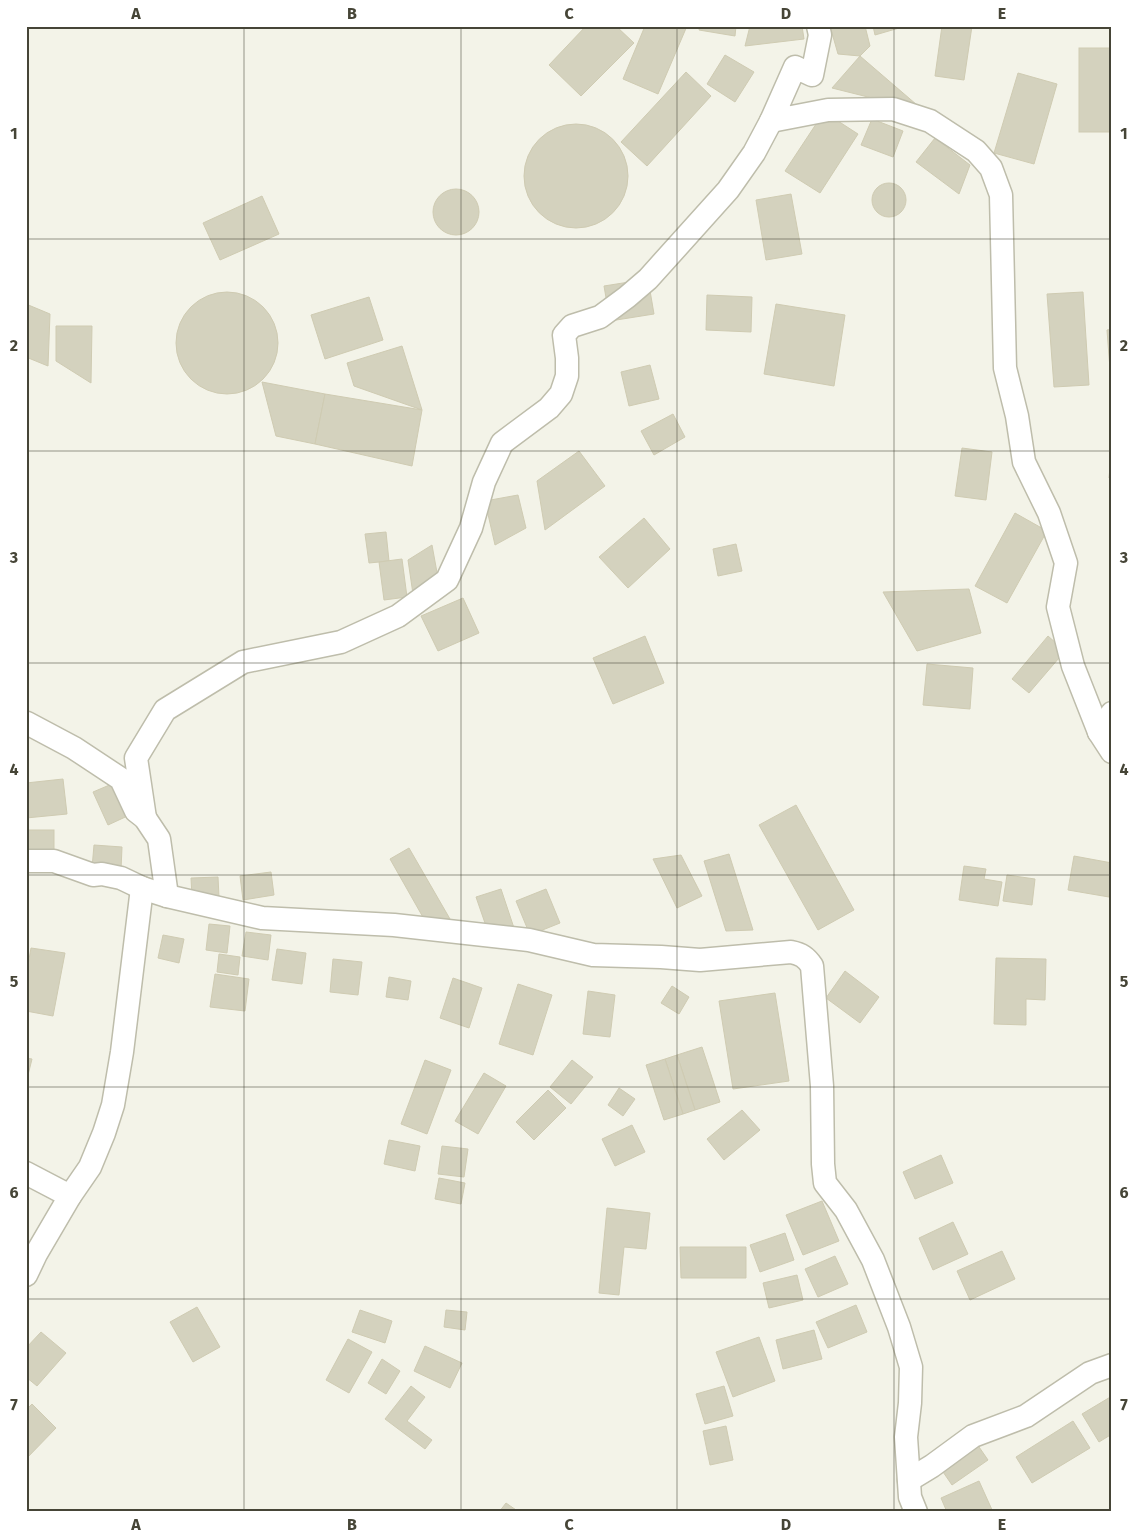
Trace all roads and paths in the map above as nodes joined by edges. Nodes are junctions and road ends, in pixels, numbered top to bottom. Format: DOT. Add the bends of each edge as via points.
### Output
graph roads {
  1 [pos="818,26"];
  2 [pos="770,122"];
  3 [pos="1112,713"];
  4 [pos="27,722"];
  5 [pos="1099,732"];
  6 [pos="1112,752"];
  7 [pos="145,818"];
  8 [pos="26,861"];
  9 [pos="142,888"];
  10 [pos="167,896"];
  11 [pos="26,1173"];
  12 [pos="70,1196"];
  13 [pos="26,1275"];
  14 [pos="1112,1364"];
  15 [pos="909,1480"];
  16 [pos="916,1512"];
  1 -- 2 [label="street" via="820,35 812,75 795,67"];
  2 -- 5 [label="street" via="828,110 894,110 930,121 976,151 992,168 1001,195 1005,368 1024,462 1049,513 1066,563 1058,606 1073,666"];
  2 -- 7 [label="street" via="754,153 728,190 648,279 600,317 567,329 564,335 567,376 561,394 549,408 502,444 484,482 471,528 447,580 398,616 341,642 243,662 165,710 136,758"];
  3 -- 5 [label="street"];
  4 -- 7 [label="street" via="121,779 136,811"];
  5 -- 6 [label="street"];
  7 -- 10 [label="street" via="159,839"];
  8 -- 9 [label="street" via="54,861 93,875 121,878"];
  9 -- 10 [label="street"];
  9 -- 12 [label="street" via="113,1105 90,1167"];
  10 -- 15 [label="street" via="262,918 404,926 529,940 593,955 700,960 791,952 806,958 812,966 820,1057 825,1183 846,1210 873,1260 912,1367 906,1437"];
  11 -- 12 [label="street"];
  12 -- 13 [label="street"];
  14 -- 15 [label="street" via="1090,1373 1026,1416 973,1436"];
  15 -- 16 [label="street" via="910,1497"];
}
